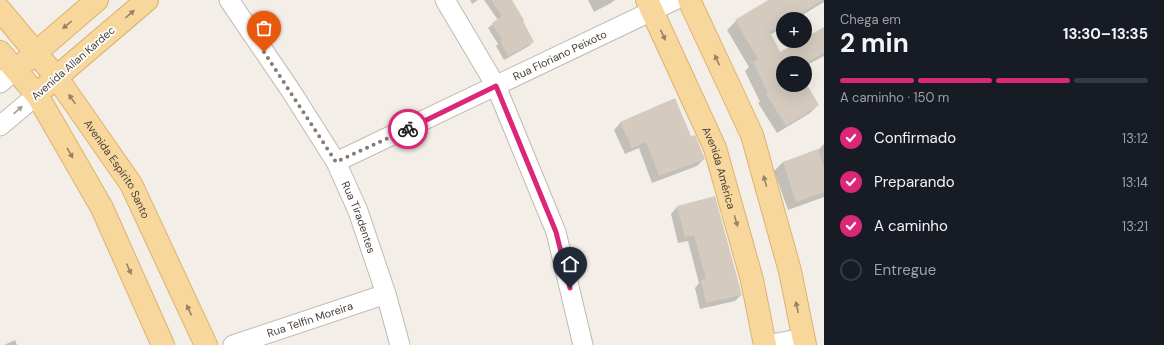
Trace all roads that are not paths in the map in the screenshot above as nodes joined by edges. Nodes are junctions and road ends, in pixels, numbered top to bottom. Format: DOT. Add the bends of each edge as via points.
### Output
graph roads {
  1 [pos="97,0"];
  2 [pos="147,0"];
  3 [pos="229,0"];
  4 [pos="445,0"];
  5 [pos="675,0"];
  6 [pos="689,0"];
  7 [pos="649,6"];
  8 [pos="0,10"];
  9 [pos="0,52"];
  10 [pos="35,53"];
  11 [pos="8,76"];
  12 [pos="56,78"];
  13 [pos="496,86"];
  14 [pos="37,95"];
  15 [pos="0,126"];
  16 [pos="336,162"];
  17 [pos="386,294"];
  18 [pos="804,341"];
  19 [pos="163,345"];
  20 [pos="206,345"];
  21 [pos="233,345"];
  22 [pos="400,345"];
  23 [pos="583,345"];
  24 [pos="766,345"];
  1 -- 10 [label="main road, one-way"];
  12 -- 2 [label="main road, Avenida Allan Kardec, one-way"];
  3 -- 16 [label="street, Rua Tiradentes"];
  4 -- 13 [label="street"];
  5 -- 7 [label="street, Rua Floriano Peixoto"];
  18 -- 6 [label="main road, one-way" via="790,271 752,135"];
  7 -- 13 [label="street, Rua Floriano Peixoto"];
  7 -- 24 [label="main road, Avenida América, one-way" via="715,148 752,280"];
  8 -- 10 [label="main road, Avenida Espírito Santo"];
  9 -- 11 [label="main road"];
  10 -- 11 [label="main road"];
  10 -- 12 [label="main road, Avenida Espírito Santo"];
  11 -- 14 [label="main road"];
  12 -- 14 [label="main road, Avenida Allan Kardec"];
  20 -- 12 [label="main road, Avenida Espírito Santo, one-way" via="131,184"];
  13 -- 16 [label="street, Rua Floriano Peixoto"];
  13 -- 23 [label="street" via="556,232"];
  15 -- 14 [label="street, Avenida Allan Kardec, one-way"];
  14 -- 19 [label="main road, one-way" via="102,208"];
  16 -- 17 [label="street, Rua Tiradentes" via="358,211"];
  17 -- 21 [label="street, Rua Telfin Moreira"];
  17 -- 22 [label="street, Rua Tiradentes"];
  18 -- 24 [label="street"];
}
